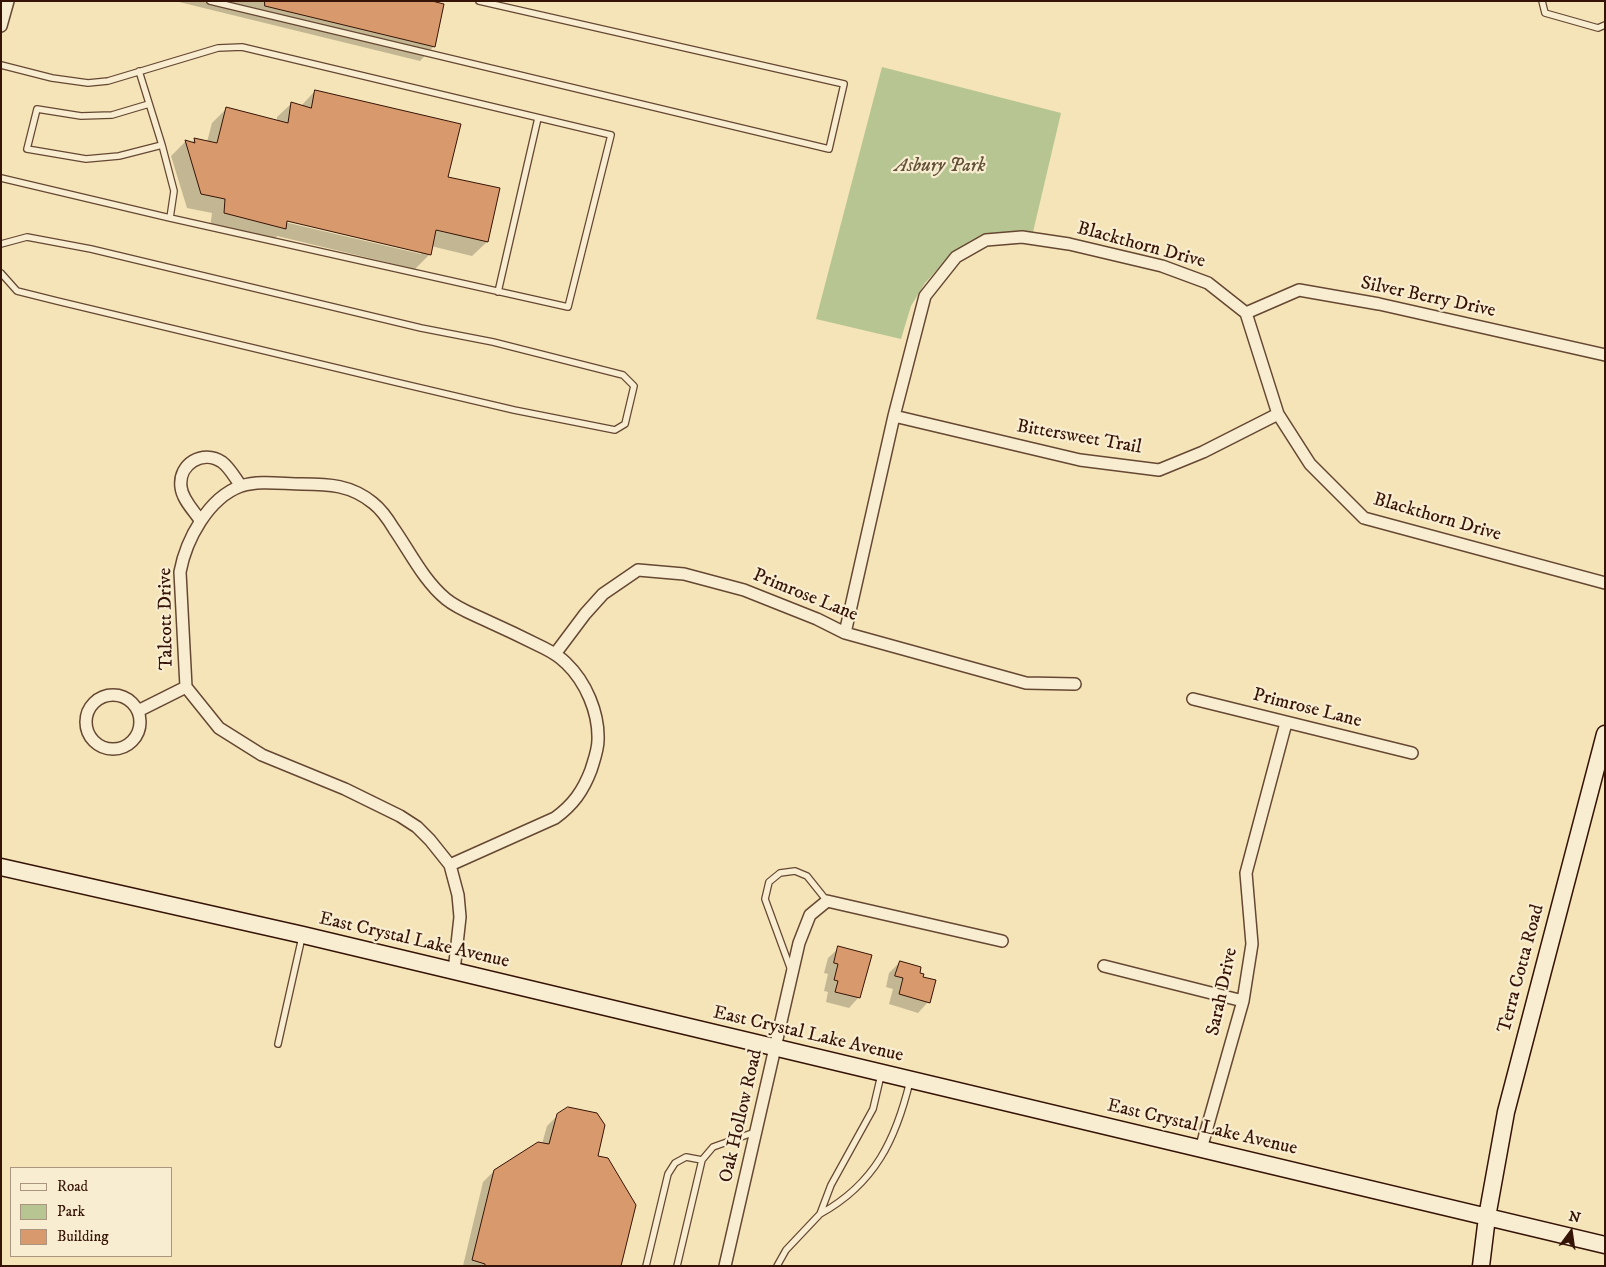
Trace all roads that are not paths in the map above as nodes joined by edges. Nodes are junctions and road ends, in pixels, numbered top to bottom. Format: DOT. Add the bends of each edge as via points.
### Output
graph roads {
  1 [pos="8,1"];
  2 [pos="210,1"];
  3 [pos="478,1"];
  4 [pos="1542,1"];
  5 [pos="1605,25"];
  6 [pos="1,26"];
  7 [pos="1,65"];
  8 [pos="139,71"];
  9 [pos="149,104"];
  10 [pos="538,118"];
  11 [pos="162,145"];
  12 [pos="1,178"];
  13 [pos="170,218"];
  14 [pos="1,244"];
  15 [pos="1,273"];
  16 [pos="498,292"];
  17 [pos="1246,313"];
  18 [pos="1605,355"];
  19 [pos="1278,414"];
  20 [pos="894,416"];
  21 [pos="241,486"];
  22 [pos="200,520"];
  23 [pos="1605,583"];
  24 [pos="845,633"];
  25 [pos="555,654"];
  26 [pos="1075,684"];
  27 [pos="186,687"];
  28 [pos="1193,699"];
  29 [pos="138,711"];
  30 [pos="1286,723"];
  31 [pos="1605,734"];
  32 [pos="1412,753"];
  33 [pos="450,865"];
  34 [pos="1,867"];
  35 [pos="828,901"];
  36 [pos="303,935"];
  37 [pos="1002,942"];
  38 [pos="1104,966"];
  39 [pos="454,971"];
  40 [pos="792,974"];
  41 [pos="1243,1001"];
  42 [pos="278,1044"];
  43 [pos="776,1048"];
  44 [pos="881,1073"];
  45 [pos="910,1080"];
  46 [pos="756,1132"];
  47 [pos="1201,1149"];
  48 [pos="702,1160"];
  49 [pos="820,1214"];
  50 [pos="1487,1217"];
  51 [pos="1605,1245"];
  52 [pos="646,1266"];
  53 [pos="677,1266"];
  54 [pos="725,1266"];
  55 [pos="776,1266"];
  56 [pos="1481,1266"];
  1 -- 6 [label="street"];
  2 -- 3 [label="lane" via="829,149 844,84"];
  4 -- 5 [label="lane" via="1545,13 1598,28"];
  7 -- 8 [label="lane" via="88,83 108,81"];
  8 -- 9 [label="lane"];
  8 -- 10 [label="lane" via="218,48 242,47"];
  9 -- 11 [label="lane"];
  9 -- 11 [label="lane" via="112,115 81,116 37,109 27,149 86,159 119,156"];
  10 -- 16 [label="lane"];
  10 -- 16 [label="lane" via="611,135 568,307"];
  11 -- 13 [label="lane" via="174,191"];
  12 -- 13 [label="lane"];
  13 -- 16 [label="lane"];
  14 -- 15 [label="lane" via="27,237 91,249 412,326 493,342 623,375 634,386 625,424 615,430 413,387 17,291"];
  17 -- 18 [label="street, Silver Berry Drive" via="1299,290 1379,304"];
  17 -- 19 [label="street, Blackthorn Drive"];
  17 -- 20 [label="street, Blackthorn Drive" via="1208,283 1162,266 1069,244 1022,237 986,240 956,257 926,296"];
  19 -- 20 [label="street, Bittersweet Trail" via="1159,470 1080,460"];
  19 -- 23 [label="street, Blackthorn Drive" via="1310,464 1364,518"];
  20 -- 24 [label="street, Blackthorn Drive"];
  21 -- 22 [label="street, Talcott Drive"];
  21 -- 22 [label="street" via="221,461 203,457 190,462 180,486"];
  21 -- 25 [label="street, Talcott Drive" via="258,483 331,484 358,492 381,510 426,577 446,599"];
  22 -- 27 [label="street, Talcott Drive" via="180,572"];
  24 -- 25 [label="street, Primrose Lane" via="744,590 684,574 638,570 603,594"];
  24 -- 26 [label="street, Primrose Lane" via="1026,683"];
  25 -- 33 [label="street, Talcott Drive" via="575,673 597,722 597,749 582,792 568,809 555,818"];
  27 -- 29 [label="street"];
  27 -- 33 [label="street, Talcott Drive" via="219,728 262,755 345,788 400,816 430,840"];
  28 -- 30 [label="street, Primrose Lane"];
  29 -- 29 [label="street" via="134,704 119,696 102,697 95,702 87,717 90,734 103,746 120,748 129,744 139,729"];
  30 -- 32 [label="street, Primrose Lane"];
  30 -- 41 [label="street, Sarah Drive" via="1246,873 1252,944"];
  31 -- 50 [label="street, Terra Cotta Road" via="1506,1112"];
  33 -- 39 [label="street" via="460,917"];
  34 -- 36 [label="street, East Crystal Lake Avenue"];
  35 -- 37 [label="street"];
  35 -- 40 [label="street, Oak Hollow Road" via="810,915"];
  35 -- 40 [label="lane" via="807,876 795,871 780,873 769,882 765,899"];
  36 -- 39 [label="street, East Crystal Lake Avenue"];
  36 -- 42 [label="lane"];
  38 -- 41 [label="street"];
  39 -- 43 [label="street, East Crystal Lake Avenue"];
  40 -- 43 [label="street, Oak Hollow Road"];
  41 -- 47 [label="street, Sarah Drive"];
  43 -- 44 [label="street, East Crystal Lake Avenue"];
  43 -- 46 [label="street, Oak Hollow Road"];
  44 -- 45 [label="street, East Crystal Lake Avenue"];
  44 -- 49 [label="lane" via="873,1109 831,1185"];
  45 -- 47 [label="street, East Crystal Lake Avenue"];
  45 -- 49 [label="lane" via="902,1112 875,1167 858,1188"];
  46 -- 48 [label="lane" via="713,1147"];
  46 -- 54 [label="street, Oak Hollow Road"];
  47 -- 50 [label="street, East Crystal Lake Avenue"];
  48 -- 52 [label="lane" via="686,1157 676,1163 668,1174"];
  48 -- 53 [label="lane"];
  49 -- 55 [label="lane" via="786,1250"];
  50 -- 51 [label="street, East Crystal Lake Avenue"];
  50 -- 56 [label="street, Terra Cotta Road"];
}
